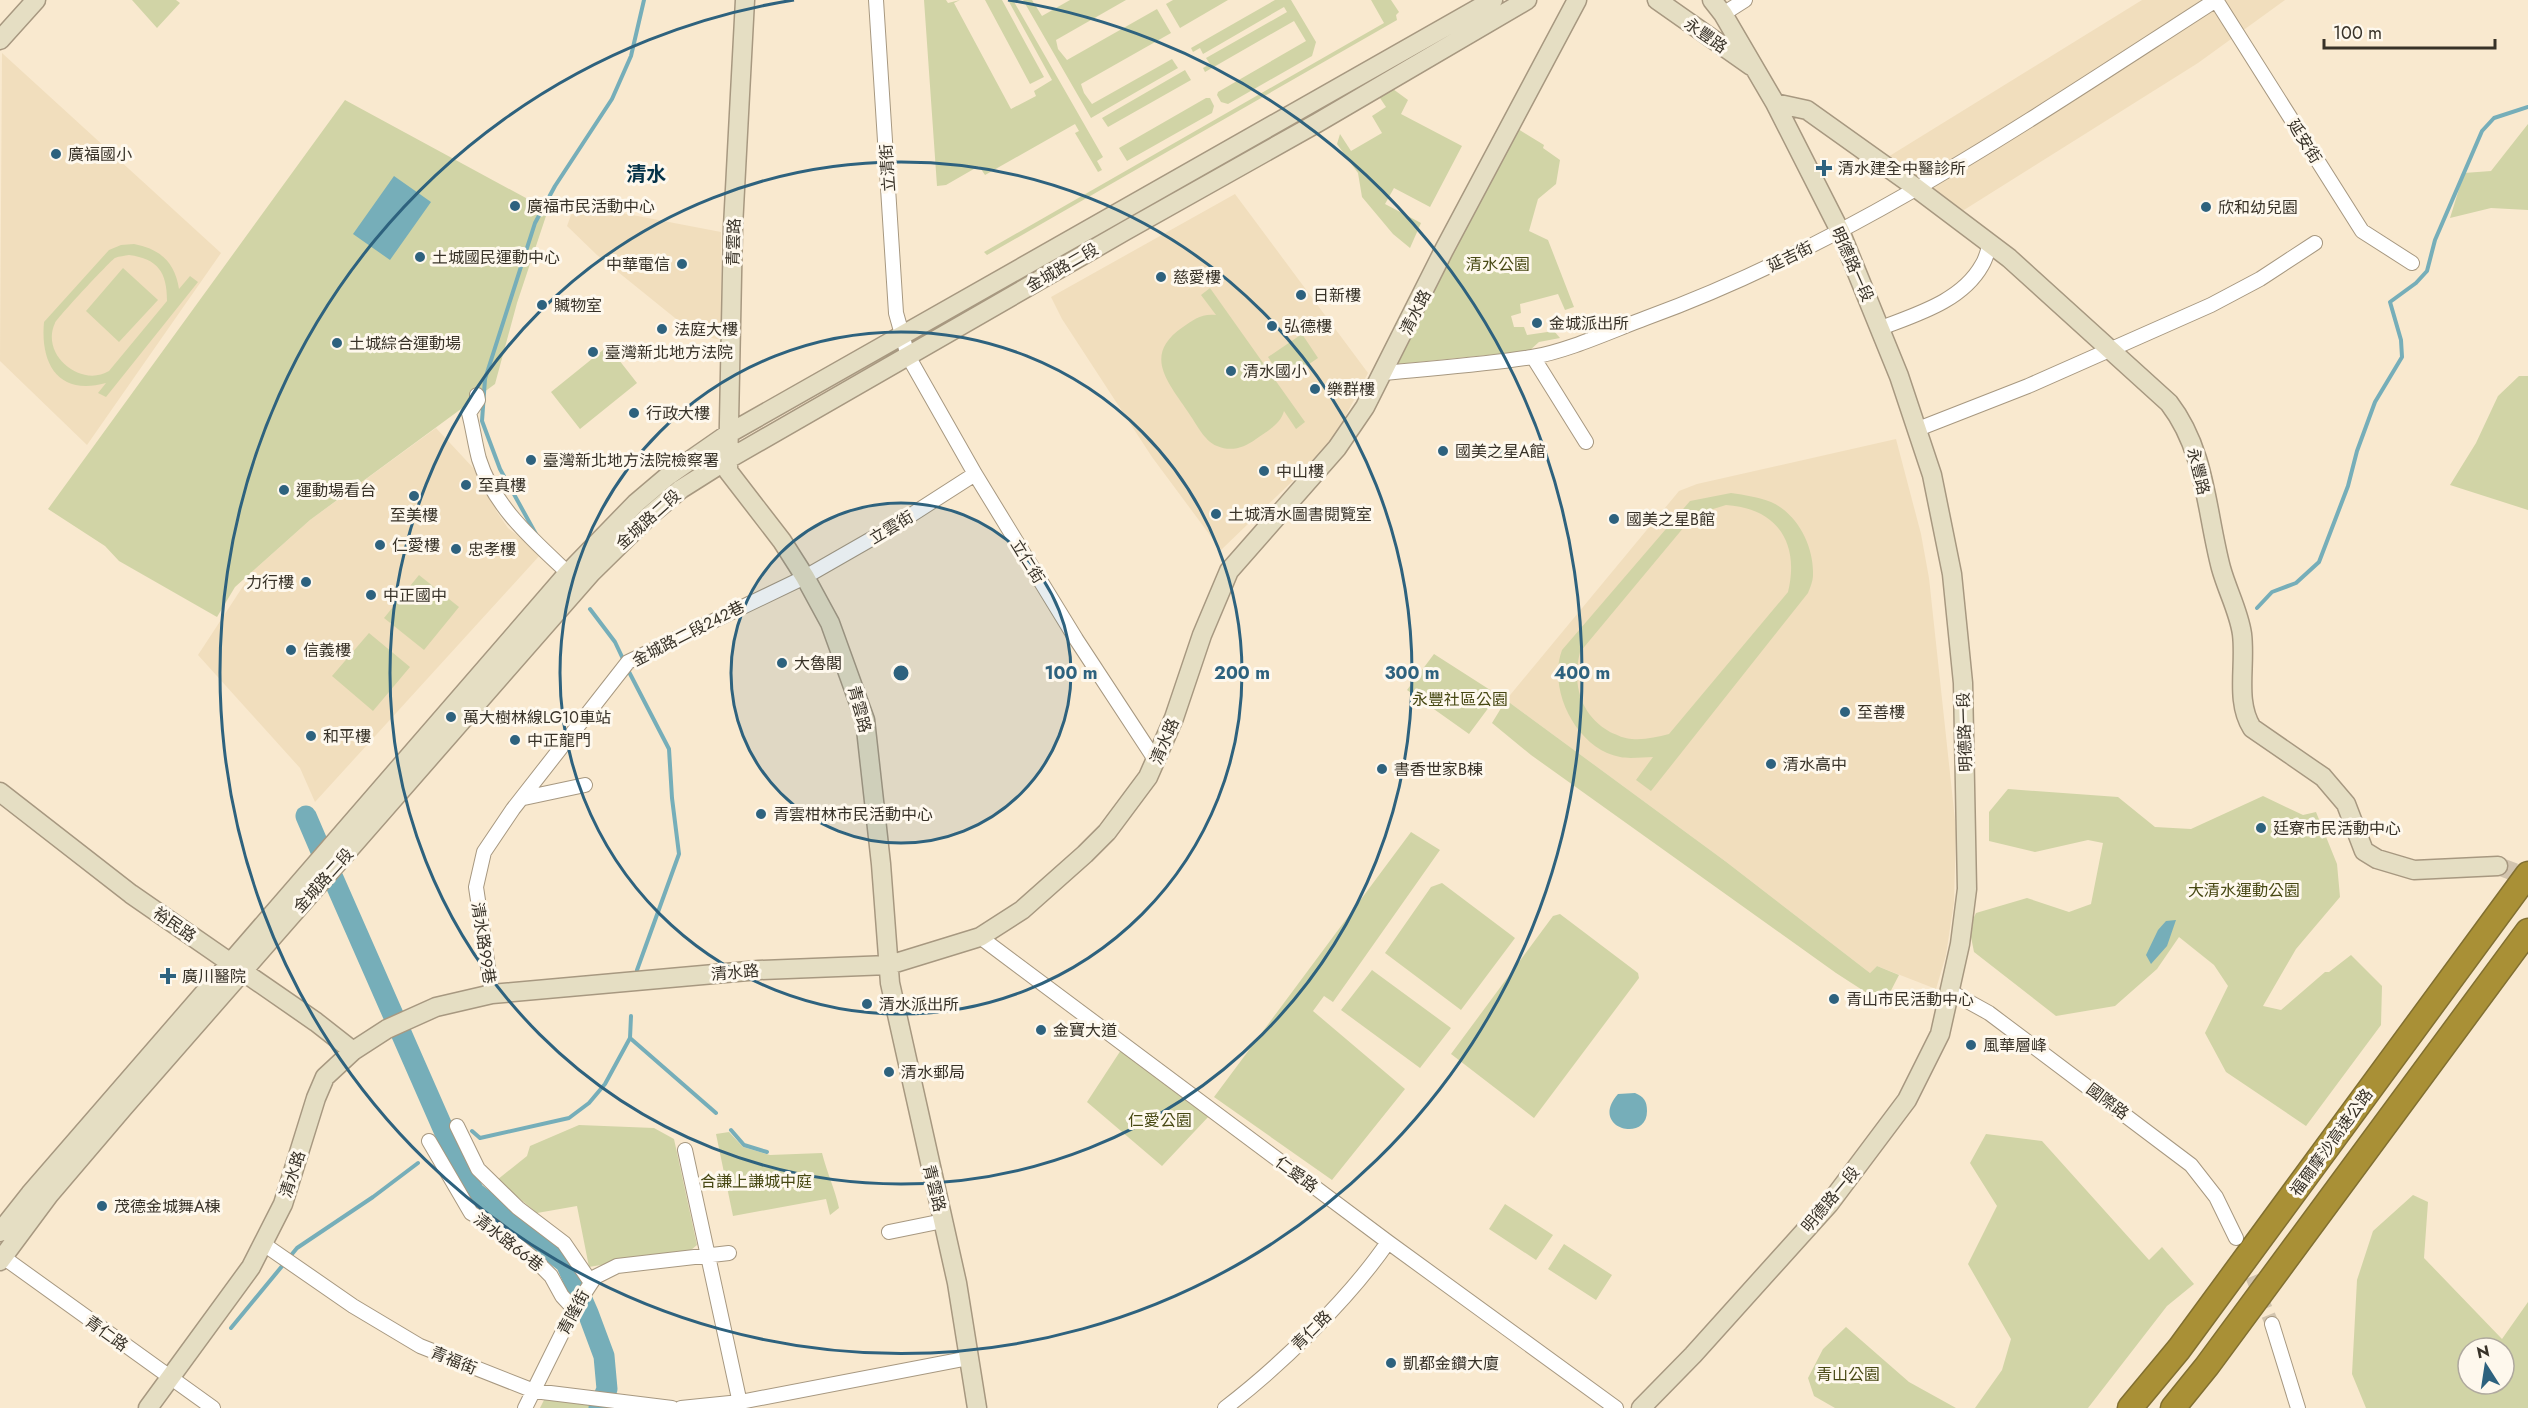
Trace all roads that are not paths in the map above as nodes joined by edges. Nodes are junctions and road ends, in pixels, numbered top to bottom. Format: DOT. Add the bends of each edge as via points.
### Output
graph roads {
  1 [pos="36,0"];
  2 [pos="745,0"];
  3 [pos="876,0"];
  4 [pos="1493,0"];
  5 [pos="1527,0"];
  6 [pos="1577,0"];
  7 [pos="1657,0"];
  8 [pos="1712,0"];
  9 [pos="1745,0"];
  10 [pos="2216,0"];
  11 [pos="1723,14"];
  12 [pos="0,40"];
  13 [pos="1756,70"];
  14 [pos="1775,103"];
  15 [pos="1916,187"];
  16 [pos="1840,231"];
  17 [pos="1990,243"];
  18 [pos="2315,243"];
  19 [pos="2412,262"];
  20 [pos="1881,328"];
  21 [pos="902,336"];
  22 [pos="2109,350"];
  23 [pos="908,356"];
  24 [pos="1533,357"];
  25 [pos="1384,373"];
  26 [pos="477,396"];
  27 [pos="1918,429"];
  28 [pos="728,435"];
  29 [pos="1586,442"];
  30 [pos="727,460"];
  31 [pos="975,474"];
  32 [pos="568,573"];
  33 [pos="805,578"];
  34 [pos="1156,761"];
  35 [pos="585,785"];
  36 [pos="0,792"];
  37 [pos="524,798"];
  38 [pos="2498,866"];
  39 [pos="2528,874"];
  40 [pos="2528,931"];
  41 [pos="980,937"];
  42 [pos="889,965"];
  43 [pos="236,967"];
  44 [pos="1951,992"];
  45 [pos="492,994"];
  46 [pos="353,1051"];
  47 [pos="457,1126"];
  48 [pos="429,1141"];
  49 [pos="685,1150"];
  50 [pos="943,1221"];
  51 [pos="0,1232"];
  52 [pos="889,1232"];
  53 [pos="2236,1238"];
  54 [pos="1388,1242"];
  55 [pos="262,1243"];
  56 [pos="729,1253"];
  57 [pos="708,1256"];
  58 [pos="1,1259"];
  59 [pos="590,1281"];
  60 [pos="574,1308"];
  61 [pos="2272,1324"];
  62 [pos="969,1358"];
  63 [pos="169,1378"];
  64 [pos="534,1391"];
  65 [pos="741,1405"];
  66 [pos="148,1408"];
  67 [pos="213,1408"];
  68 [pos="525,1408"];
  69 [pos="672,1408"];
  70 [pos="681,1408"];
  71 [pos="977,1408"];
  72 [pos="1225,1408"];
  73 [pos="1616,1408"];
  74 [pos="1641,1408"];
  75 [pos="2130,1408"];
  76 [pos="2173,1408"];
  77 [pos="2298,1408"];
  1 -- 12 [label="street"];
  2 -- 28 [label="street, 青雲路" via="733,227"];
  3 -- 21 [label="street, 立清街" via="896,313"];
  4 -- 21 [label="street, 金城路二段"];
  5 -- 23 [label="street, 金城路二段"];
  6 -- 25 [label="street, 清水路" via="1444,250"];
  7 -- 13 [label="street, 永豐路"];
  8 -- 11 [label="street, 明德路一段"];
  9 -- 11 [label="street"];
  10 -- 15 [label="street, 延吉街" via="2036,116"];
  10 -- 19 [label="street, 延安街" via="2362,231"];
  11 -- 13 [label="street, 明德路一段"];
  13 -- 14 [label="street, 明德路一段"];
  14 -- 15 [label="street, 永豐路" via="1807,110"];
  14 -- 16 [label="street, 明德路一段"];
  15 -- 16 [label="street, 延吉街"];
  15 -- 17 [label="street, 永豐路"];
  16 -- 20 [label="street, 明德路一段"];
  16 -- 24 [label="street, 延吉街" via="1712,293"];
  17 -- 20 [label="street" via="1983,265 1959,291 1925,311"];
  17 -- 22 [label="street, 永豐路"];
  18 -- 22 [label="street" via="2241,290"];
  20 -- 27 [label="street, 明德路一段"];
  21 -- 23 [label="street, 立清街"];
  21 -- 28 [label="street, 金城路二段"];
  22 -- 27 [label="street"];
  22 -- 38 [label="street, 永豐路" via="2169,403 2183,421 2195,448 2221,569 2241,632 2242,702 2252,728 2323,777 2346,804 2364,851 2377,859 2414,870"];
  23 -- 30 [label="street, 金城路二段"];
  23 -- 31 [label="street, 立仁街"];
  24 -- 25 [label="street, 延吉街"];
  24 -- 29 [label="street"];
  25 -- 34 [label="street, 清水路" via="1337,448 1229,571"];
  26 -- 32 [label="street" via="469,413 488,478 517,523"];
  27 -- 44 [label="street, 明德路一段" via="1932,475 1952,574 1963,683 1967,889"];
  28 -- 30 [label="street, 青雲路"];
  28 -- 32 [label="street, 金城路二段" via="636,503"];
  30 -- 33 [label="street, 青雲路" via="728,471"];
  30 -- 43 [label="street, 金城路二段" via="681,489 591,573"];
  31 -- 33 [label="street, 立雲街"];
  31 -- 34 [label="street, 立仁街"];
  32 -- 43 [label="street, 金城路二段"];
  33 -- 37 [label="street, 金城路二段242巷" via="627,662"];
  33 -- 42 [label="street, 青雲路" via="830,623 865,720"];
  34 -- 41 [label="street, 清水路" via="1136,796 1066,873 1022,910"];
  35 -- 37 [label="street"];
  36 -- 43 [label="street, 裕民路" via="131,894"];
  37 -- 45 [label="street, 清水路99巷" via="484,852 476,887"];
  39 -- 75 [label="highway, 福爾摩沙高速公路" via="2221,1292"];
  40 -- 76 [label="highway, 福爾摩沙高速公路"];
  41 -- 42 [label="street, 清水路"];
  41 -- 54 [label="street, 仁愛路"];
  42 -- 45 [label="street, 清水路" via="759,970"];
  42 -- 50 [label="street, 青雲路"];
  43 -- 46 [label="street, 裕民路"];
  43 -- 51 [label="street, 金城路二段"];
  43 -- 58 [label="street, 金城路二段"];
  44 -- 53 [label="street, 國際路" via="1989,1013 2191,1165 2216,1197"];
  44 -- 74 [label="street, 明德路一段" via="1940,1034 1907,1100 1882,1135 1829,1204"];
  45 -- 46 [label="street, 清水路" via="436,1007 382,1032"];
  46 -- 55 [label="street, 清水路" via="326,1077 316,1098 283,1204"];
  47 -- 59 [label="street" via="478,1169 518,1208 564,1243"];
  48 -- 60 [label="street, 清水路66巷" via="471,1213 494,1226 535,1260"];
  49 -- 57 [label="street"];
  50 -- 52 [label="street"];
  50 -- 62 [label="street, 青雲路"];
  54 -- 72 [label="street, 青仁路" via="1323,1318"];
  54 -- 73 [label="street, 仁愛路"];
  55 -- 63 [label="street, 清水路" via="251,1267"];
  55 -- 64 [label="street, 青福街" via="353,1306 420,1346"];
  56 -- 57 [label="street, 青隆街"];
  57 -- 59 [label="street, 青隆街" via="617,1266"];
  57 -- 65 [label="street"];
  58 -- 63 [label="street, 青仁路"];
  59 -- 60 [label="street, 青隆街"];
  60 -- 64 [label="street, 青隆街"];
  61 -- 77 [label="street"];
  62 -- 65 [label="street"];
  62 -- 71 [label="street, 青雲路"];
  63 -- 66 [label="street, 清水路"];
  63 -- 67 [label="street, 青仁路"];
  64 -- 68 [label="street, 青隆街"];
  64 -- 69 [label="street, 青福街"];
  65 -- 70 [label="street"];
}
